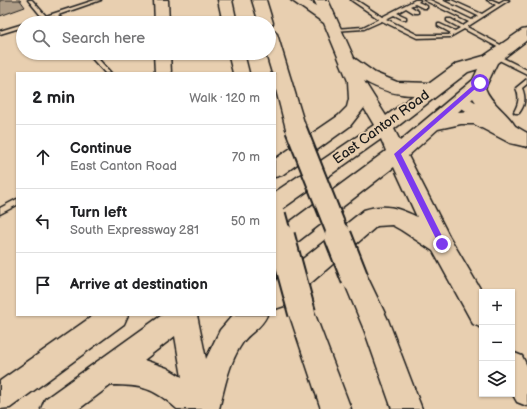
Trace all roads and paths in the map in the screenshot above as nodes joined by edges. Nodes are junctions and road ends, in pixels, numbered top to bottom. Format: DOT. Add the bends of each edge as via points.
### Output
graph roads {
  1 [pos="30,0"];
  2 [pos="99,0"];
  3 [pos="161,0"];
  4 [pos="225,0"];
  5 [pos="259,0"];
  6 [pos="298,0"];
  7 [pos="321,0"];
  8 [pos="353,0"];
  9 [pos="426,0"];
  10 [pos="447,0"];
  11 [pos="489,0"];
  12 [pos="507,0"];
  13 [pos="416,1"];
  14 [pos="499,5"];
  15 [pos="406,6"];
  16 [pos="425,7"];
  17 [pos="416,12"];
  18 [pos="394,13"];
  19 [pos="55,14"];
  20 [pos="44,16"];
  21 [pos="48,16"];
  22 [pos="162,16"];
  23 [pos="228,16"];
  24 [pos="264,16"];
  25 [pos="482,16"];
  26 [pos="404,18"];
  27 [pos="382,19"];
  28 [pos="449,20"];
  29 [pos="472,22"];
  30 [pos="332,25"];
  31 [pos="440,25"];
  32 [pos="16,27"];
  33 [pos="464,28"];
  34 [pos="429,31"];
  35 [pos="0,33"];
  36 [pos="455,33"];
  37 [pos="527,33"];
  38 [pos="438,36"];
  39 [pos="497,55"];
  40 [pos="276,59"];
  41 [pos="96,60"];
  42 [pos="162,60"];
  43 [pos="238,60"];
  44 [pos="348,62"];
  45 [pos="462,68"];
  46 [pos="107,72"];
  47 [pos="163,72"];
  48 [pos="241,72"];
  49 [pos="527,72"];
  50 [pos="356,80"];
  51 [pos="527,81"];
  52 [pos="476,86"];
  53 [pos="433,89"];
  54 [pos="460,100"];
  55 [pos="517,112"];
  56 [pos="434,123"];
  57 [pos="384,127"];
  58 [pos="525,140"];
  59 [pos="397,154"];
  60 [pos="276,168"];
  61 [pos="276,202"];
  62 [pos="16,203"];
  63 [pos="0,211"];
  64 [pos="276,219"];
  65 [pos="442,244"];
  66 [pos="276,245"];
  67 [pos="276,296"];
  68 [pos="479,310"];
  69 [pos="113,316"];
  70 [pos="182,316"];
  71 [pos="183,316"];
  72 [pos="253,316"];
  73 [pos="101,323"];
  74 [pos="378,330"];
  75 [pos="107,371"];
  76 [pos="515,371"];
  77 [pos="527,392"];
  78 [pos="0,398"];
  79 [pos="55,409"];
  80 [pos="197,409"];
  81 [pos="203,409"];
  82 [pos="336,409"];
  83 [pos="407,409"];
  84 [pos="420,409"];
  1 -- 20 [label="lane"];
  2 -- 19 [label="lane"];
  3 -- 22 [label="main road"];
  4 -- 23 [label="highway"];
  5 -- 24 [label="highway"];
  6 -- 30 [label="main road"];
  7 -- 30 [label="main road"];
  8 -- 27 [label="lane"];
  9 -- 29 [label="lane"];
  10 -- 25 [label="lane"];
  11 -- 14 [label="lane"];
  12 -- 14 [label="lane"];
  13 -- 15 [label="lane"];
  13 -- 16 [label="lane"];
  14 -- 25 [label="lane"];
  15 -- 17 [label="lane"];
  15 -- 18 [label="lane"];
  18 -- 26 [label="lane"];
  18 -- 27 [label="lane"];
  19 -- 21 [label="lane"];
  25 -- 29 [label="lane"];
  27 -- 30 [label="lane" via="364,28"];
  27 -- 38 [label="lane" via="417,36"];
  28 -- 33 [label="lane"];
  29 -- 33 [label="lane"];
  30 -- 44 [label="main road"];
  31 -- 36 [label="lane"];
  32 -- 35 [label="lane"];
  33 -- 36 [label="lane"];
  33 -- 39 [label="lane"];
  34 -- 38 [label="lane"];
  36 -- 38 [label="lane" via="450,36"];
  37 -- 39 [label="main road, East Canton Road"];
  39 -- 45 [label="main road, East Canton Road"];
  39 -- 49 [label="lane"];
  39 -- 52 [label="main road, East Canton Road"];
  40 -- 74 [label="highway, bridge" via="296,129 354,279"];
  41 -- 46 [label="lane"];
  42 -- 47 [label="main road"];
  43 -- 48 [label="highway"];
  44 -- 50 [label="main road"];
  44 -- 53 [label="main road" via="389,87 409,90"];
  45 -- 53 [label="main road, East Canton Road"];
  45 -- 54 [label="main road" via="454,80 453,90"];
  50 -- 57 [label="main road"];
  50 -- 60 [label="main road" via="359,101 353,113"];
  51 -- 55 [label="lane" via="519,88 523,97"];
  52 -- 54 [label="main road, East Canton Road"];
  52 -- 58 [label="main road" via="483,103 493,115"];
  53 -- 57 [label="main road, East Canton Road"];
  54 -- 56 [label="main road, East Canton Road"];
  54 -- 58 [label="street"];
  56 -- 58 [label="main road" via="469,117 484,121 514,138"];
  56 -- 59 [label="main road, East Canton Road"];
  57 -- 59 [label="main road"];
  57 -- 61 [label="main road, East Canton Road"];
  59 -- 65 [label="main road"];
  59 -- 66 [label="main road, East Canton Road"];
  62 -- 63 [label="lane"];
  64 -- 82 [label="highway, bridge" via="302,313"];
  65 -- 67 [label="main road" via="393,216 372,217"];
  65 -- 68 [label="main road"];
  69 -- 73 [label="main road"];
  70 -- 75 [label="main road"];
  71 -- 81 [label="main road"];
  72 -- 81 [label="main road" via="235,330 224,348"];
  73 -- 78 [label="main road"];
  74 -- 83 [label="highway"];
  74 -- 84 [label="highway"];
  75 -- 79 [label="main road"];
  75 -- 80 [label="main road" via="127,371 154,376 179,390"];
  76 -- 77 [label="main road"];
}
